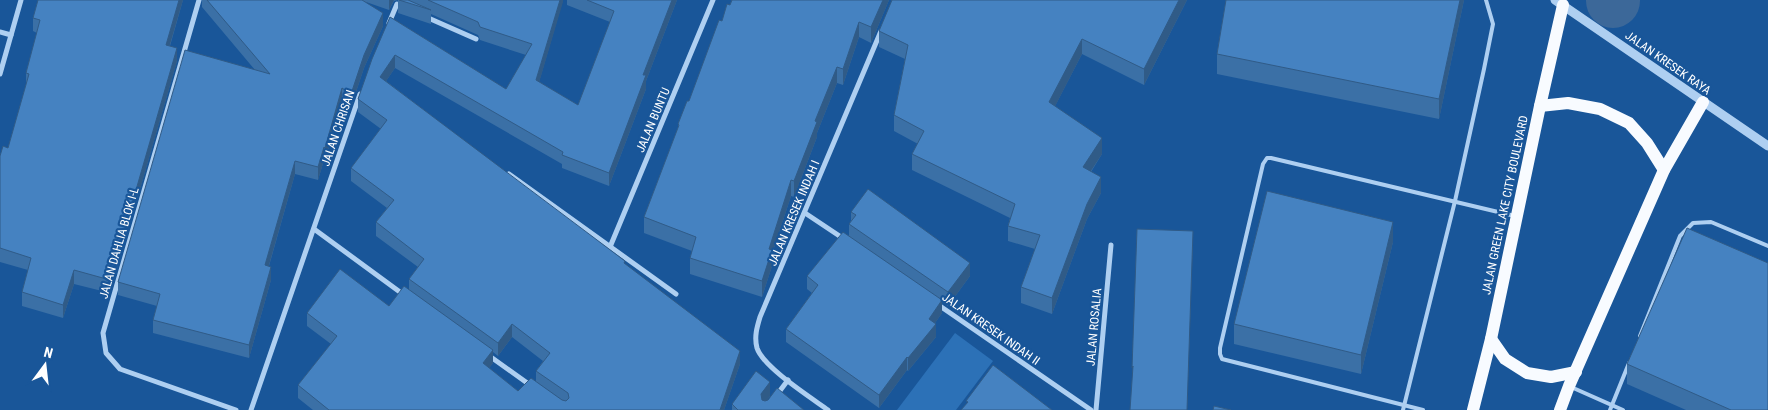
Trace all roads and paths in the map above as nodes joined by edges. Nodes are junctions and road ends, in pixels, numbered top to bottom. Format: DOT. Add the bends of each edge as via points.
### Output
graph roads {
  1 [pos="21,0"];
  2 [pos="200,0"];
  3 [pos="713,0"];
  4 [pos="1486,0"];
  5 [pos="398,2"];
  6 [pos="1559,3"];
  7 [pos="406,8"];
  8 [pos="423,16"];
  9 [pos="883,26"];
  10 [pos="386,29"];
  11 [pos="0,32"];
  12 [pos="11,35"];
  13 [pos="476,39"];
  14 [pos="0,74"];
  15 [pos="362,89"];
  16 [pos="1703,102"];
  17 [pos="1540,106"];
  18 [pos="1768,146"];
  19 [pos="503,170"];
  20 [pos="1664,170"];
  21 [pos="1455,201"];
  22 [pos="805,213"];
  23 [pos="1517,216"];
  24 [pos="314,229"];
  25 [pos="846,241"];
  26 [pos="1111,245"];
  27 [pos="1768,246"];
  28 [pos="610,247"];
  29 [pos="676,294"];
  30 [pos="408,297"];
  31 [pos="936,303"];
  32 [pos="1492,339"];
  33 [pos="1637,343"];
  34 [pos="487,354"];
  35 [pos="1630,361"];
  36 [pos="1576,372"];
  37 [pos="788,380"];
  38 [pos="1569,386"];
  39 [pos="534,388"];
  40 [pos="772,402"];
  41 [pos="1404,408"];
  42 [pos="1611,408"];
  43 [pos="236,410"];
  44 [pos="252,410"];
  45 [pos="828,410"];
  46 [pos="1091,410"];
  47 [pos="1096,410"];
  48 [pos="1424,410"];
  49 [pos="1473,410"];
  50 [pos="1560,410"];
  51 [pos="1623,410"];
  1 -- 12 [label="street"];
  2 -- 43 [label="street, JALAN DAHLIA BLOK I-L" via="103,333 106,353 120,369"];
  3 -- 28 [label="street, JALAN BUNTU"];
  4 -- 21 [label="lane" via="1493,24"];
  5 -- 7 [label="street"];
  5 -- 10 [label="street"];
  6 -- 16 [label="street, JALAN KRESEK RAYA"];
  6 -- 17 [label="main road, JALAN GREEN LAKE CITY BOULEVARD"];
  8 -- 13 [label="street"];
  9 -- 22 [label="street, JALAN KRESEK INDAH I"];
  11 -- 12 [label="street"];
  12 -- 14 [label="street"];
  15 -- 24 [label="street, JALAN CHRISAN"];
  16 -- 18 [label="street, JALAN KRESEK RAYA"];
  16 -- 20 [label="main road"];
  17 -- 20 [label="main road" via="1568,103 1600,110 1629,123"];
  17 -- 23 [label="main road, JALAN GREEN LAKE CITY BOULEVARD"];
  19 -- 28 [label="street"];
  20 -- 36 [label="main road"];
  21 -- 23 [label="lane"];
  21 -- 41 [label="lane"];
  21 -- 41 [label="lane" via="1271,158 1263,164 1220,348 1222,359"];
  22 -- 25 [label="street"];
  22 -- 37 [label="street, JALAN KRESEK INDAH I" via="756,331 757,348 763,360"];
  23 -- 32 [label="main road, JALAN GREEN LAKE CITY BOULEVARD"];
  24 -- 30 [label="street"];
  24 -- 44 [label="street, JALAN CHRISAN"];
  26 -- 47 [label="street, JALAN ROSALIA"];
  27 -- 33 [label="lane" via="1711,222 1693,224 1680,236"];
  28 -- 29 [label="street"];
  31 -- 46 [label="street, JALAN KRESEK INDAH II"];
  32 -- 36 [label="main road" via="1506,359 1527,373 1551,377"];
  32 -- 49 [label="main road, JALAN GREEN LAKE CITY BOULEVARD"];
  34 -- 39 [label="street"];
  35 -- 42 [label="lane"];
  36 -- 38 [label="main road"];
  37 -- 40 [label="street"];
  37 -- 45 [label="street, JALAN KRESEK INDAH I"];
  38 -- 42 [label="lane"];
  38 -- 50 [label="main road"];
  41 -- 48 [label="lane"];
  42 -- 51 [label="lane"];
}
